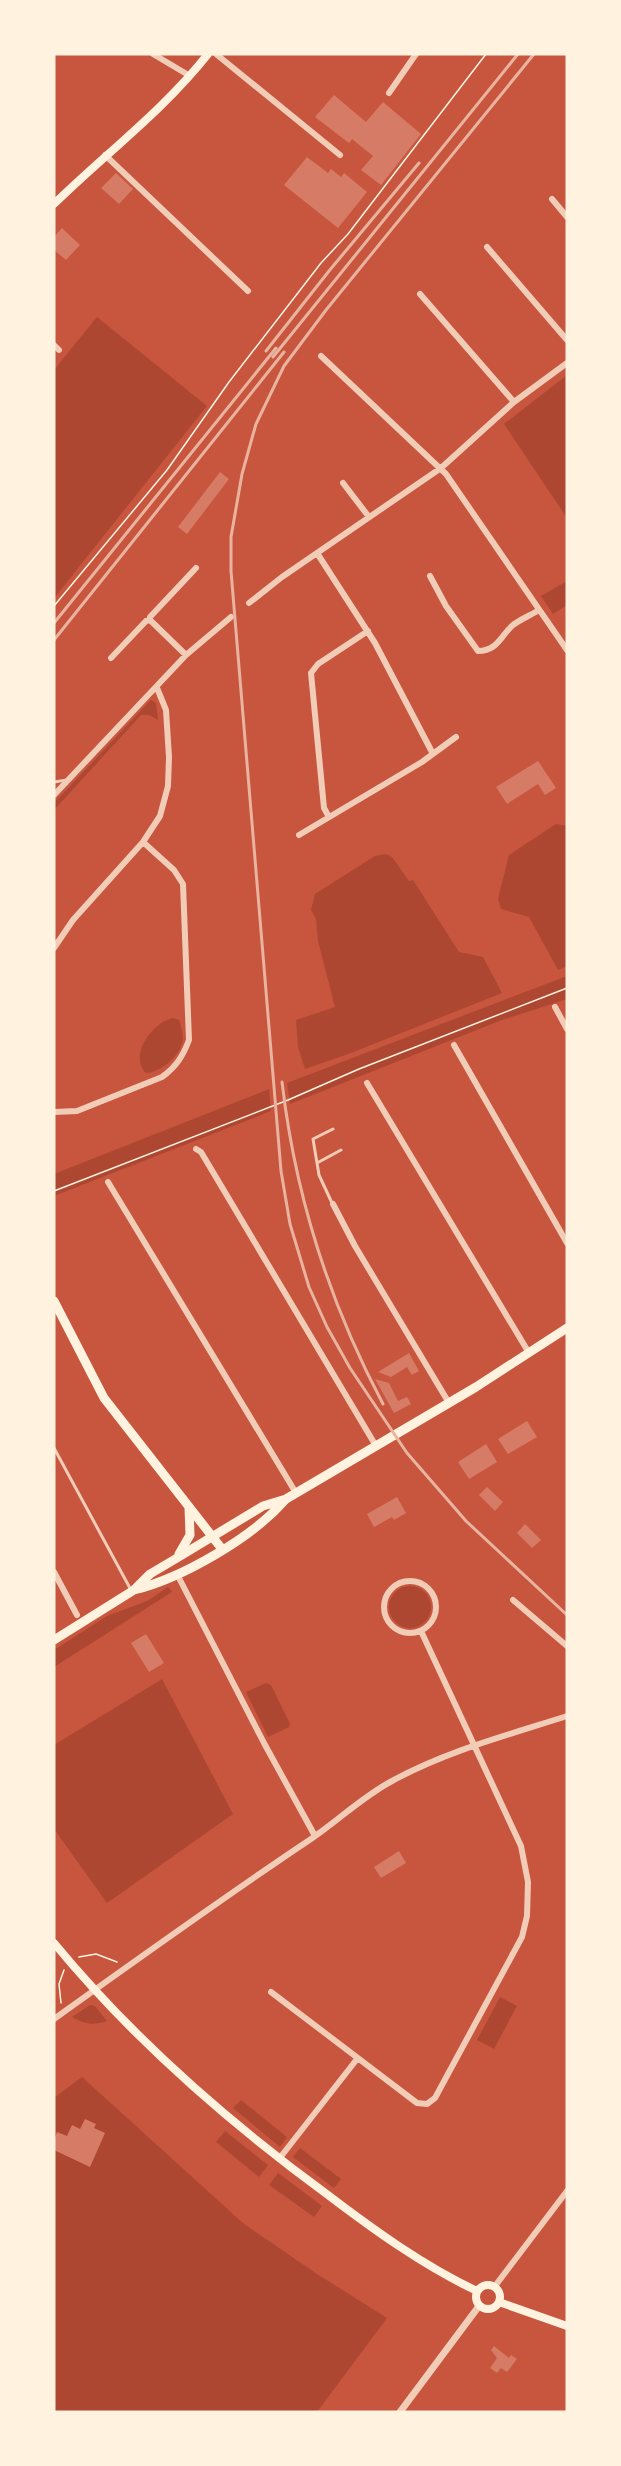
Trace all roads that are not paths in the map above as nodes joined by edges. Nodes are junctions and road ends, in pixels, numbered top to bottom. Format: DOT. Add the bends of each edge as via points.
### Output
graph roads {
  1 [pos="153,54"];
  2 [pos="208,54"];
  3 [pos="216,54"];
  4 [pos="416,54"];
  5 [pos="190,76"];
  6 [pos="389,93"];
  7 [pos="105,155"];
  8 [pos="340,155"];
  9 [pos="552,199"];
  10 [pos="54,203"];
  11 [pos="567,217"];
  12 [pos="487,247"];
  13 [pos="248,291"];
  14 [pos="420,294"];
  15 [pos="567,340"];
  16 [pos="321,356"];
  17 [pos="567,363"];
  18 [pos="514,402"];
  19 [pos="441,468"];
  20 [pos="343,483"];
  21 [pos="369,517"];
  22 [pos="317,552"];
  23 [pos="196,568"];
  24 [pos="430,576"];
  25 [pos="249,603"];
  26 [pos="539,610"];
  27 [pos="231,617"];
  28 [pos="150,620"];
  29 [pos="368,631"];
  30 [pos="567,650"];
  31 [pos="186,655"];
  32 [pos="111,658"];
  33 [pos="157,688"];
  34 [pos="456,737"];
  35 [pos="433,754"];
  36 [pos="68,780"];
  37 [pos="54,782"];
  38 [pos="54,795"];
  39 [pos="329,817"];
  40 [pos="299,835"];
  41 [pos="143,842"];
  42 [pos="54,948"];
  43 [pos="555,1007"];
  44 [pos="567,1029"];
  45 [pos="454,1044"];
  46 [pos="367,1083"];
  47 [pos="54,1112"];
  48 [pos="333,1129"];
  49 [pos="196,1149"];
  50 [pos="341,1150"];
  51 [pos="317,1163"];
  52 [pos="108,1182"];
  53 [pos="333,1204"];
  54 [pos="567,1243"];
  55 [pos="54,1301"];
  56 [pos="567,1328"];
  57 [pos="529,1353"];
  58 [pos="449,1403"];
  59 [pos="376,1446"];
  60 [pos="54,1448"];
  61 [pos="296,1492"];
  62 [pos="286,1499"];
  63 [pos="189,1506"];
  64 [pos="213,1538"];
  65 [pos="222,1549"];
  66 [pos="177,1558"];
  67 [pos="54,1572"];
  68 [pos="178,1576"];
  69 [pos="133,1590"];
  70 [pos="513,1600"];
  71 [pos="77,1615"];
  72 [pos="421,1631"];
  73 [pos="54,1640"];
  74 [pos="567,1646"];
  75 [pos="567,1716"];
  76 [pos="474,1746"];
  77 [pos="315,1836"];
  78 [pos="54,1943"];
  79 [pos="94,1990"];
  80 [pos="271,1992"];
  81 [pos="54,2019"];
  82 [pos="357,2059"];
  83 [pos="279,2159"];
  84 [pos="567,2191"];
  85 [pos="495,2286"];
  86 [pos="477,2291"];
  87 [pos="500,2302"];
  88 [pos="479,2306"];
  89 [pos="567,2326"];
  90 [pos="400,2412"];
  1 -- 5 [label="street"];
  2 -- 5 [label="main road"];
  3 -- 8 [label="street"];
  4 -- 6 [label="street"];
  5 -- 7 [label="main road"];
  7 -- 10 [label="main road"];
  7 -- 13 [label="street"];
  9 -- 11 [label="street"];
  12 -- 15 [label="street"];
  14 -- 18 [label="street"];
  16 -- 19 [label="street"];
  17 -- 18 [label="street"];
  18 -- 19 [label="street"];
  19 -- 21 [label="street"];
  19 -- 26 [label="street"];
  20 -- 21 [label="street"];
  21 -- 22 [label="street"];
  22 -- 25 [label="street"];
  22 -- 29 [label="street"];
  23 -- 28 [label="street"];
  24 -- 26 [label="street" via="478,651 500,642 513,625"];
  26 -- 30 [label="street"];
  27 -- 31 [label="street"];
  28 -- 31 [label="street"];
  28 -- 32 [label="street"];
  29 -- 35 [label="street"];
  29 -- 39 [label="street" via="318,664 311,673 324,808"];
  31 -- 33 [label="street"];
  33 -- 36 [label="street"];
  33 -- 41 [label="street" via="168,720 168,786 160,816"];
  34 -- 35 [label="street"];
  35 -- 39 [label="street"];
  36 -- 37 [label="lane"];
  36 -- 38 [label="street"];
  39 -- 40 [label="street"];
  41 -- 42 [label="street" via="73,920"];
  41 -- 47 [label="street" via="174,870 183,884 189,1040 180,1060 162,1077 77,1111"];
  43 -- 44 [label="street"];
  45 -- 54 [label="street"];
  46 -- 57 [label="street"];
  48 -- 51 [label="lane" via="313,1139"];
  49 -- 59 [label="street"];
  50 -- 51 [label="lane"];
  51 -- 53 [label="lane"];
  52 -- 61 [label="street"];
  53 -- 58 [label="street"];
  55 -- 63 [label="main road" via="104,1398"];
  56 -- 57 [label="main road"];
  57 -- 58 [label="main road"];
  58 -- 59 [label="main road"];
  59 -- 61 [label="main road"];
  60 -- 69 [label="lane"];
  61 -- 62 [label="main road"];
  62 -- 64 [label="main road" via="263,1506"];
  62 -- 65 [label="main road" via="271,1515"];
  63 -- 64 [label="main road"];
  63 -- 66 [label="main road" via="190,1535"];
  64 -- 65 [label="main road"];
  64 -- 66 [label="main road"];
  65 -- 68 [label="main road"];
  66 -- 69 [label="main road"];
  67 -- 71 [label="street"];
  68 -- 69 [label="main road"];
  68 -- 77 [label="street"];
  69 -- 73 [label="main road"];
  70 -- 74 [label="street"];
  72 -- 72 [label="street" via="403,1632 385,1614 386,1596 399,1583 423,1584 434,1596 436,1612"];
  72 -- 76 [label="street"];
  75 -- 76 [label="street"];
  76 -- 77 [label="street" via="391,1781"];
  76 -- 82 [label="street" via="521,1846 528,1882 522,1936 432,2102 417,2103"];
  77 -- 79 [label="street"];
  78 -- 79 [label="main road"];
  79 -- 81 [label="street"];
  79 -- 83 [label="main road" via="170,2067"];
  80 -- 82 [label="street"];
  82 -- 83 [label="street"];
  83 -- 86 [label="main road" via="388,2238"];
  84 -- 85 [label="street"];
  85 -- 86 [label="main road" via="487,2284"];
  85 -- 87 [label="main road"];
  86 -- 88 [label="main road" via="475,2299"];
  87 -- 88 [label="main road" via="492,2309"];
  87 -- 89 [label="main road"];
  88 -- 90 [label="street"];
}
